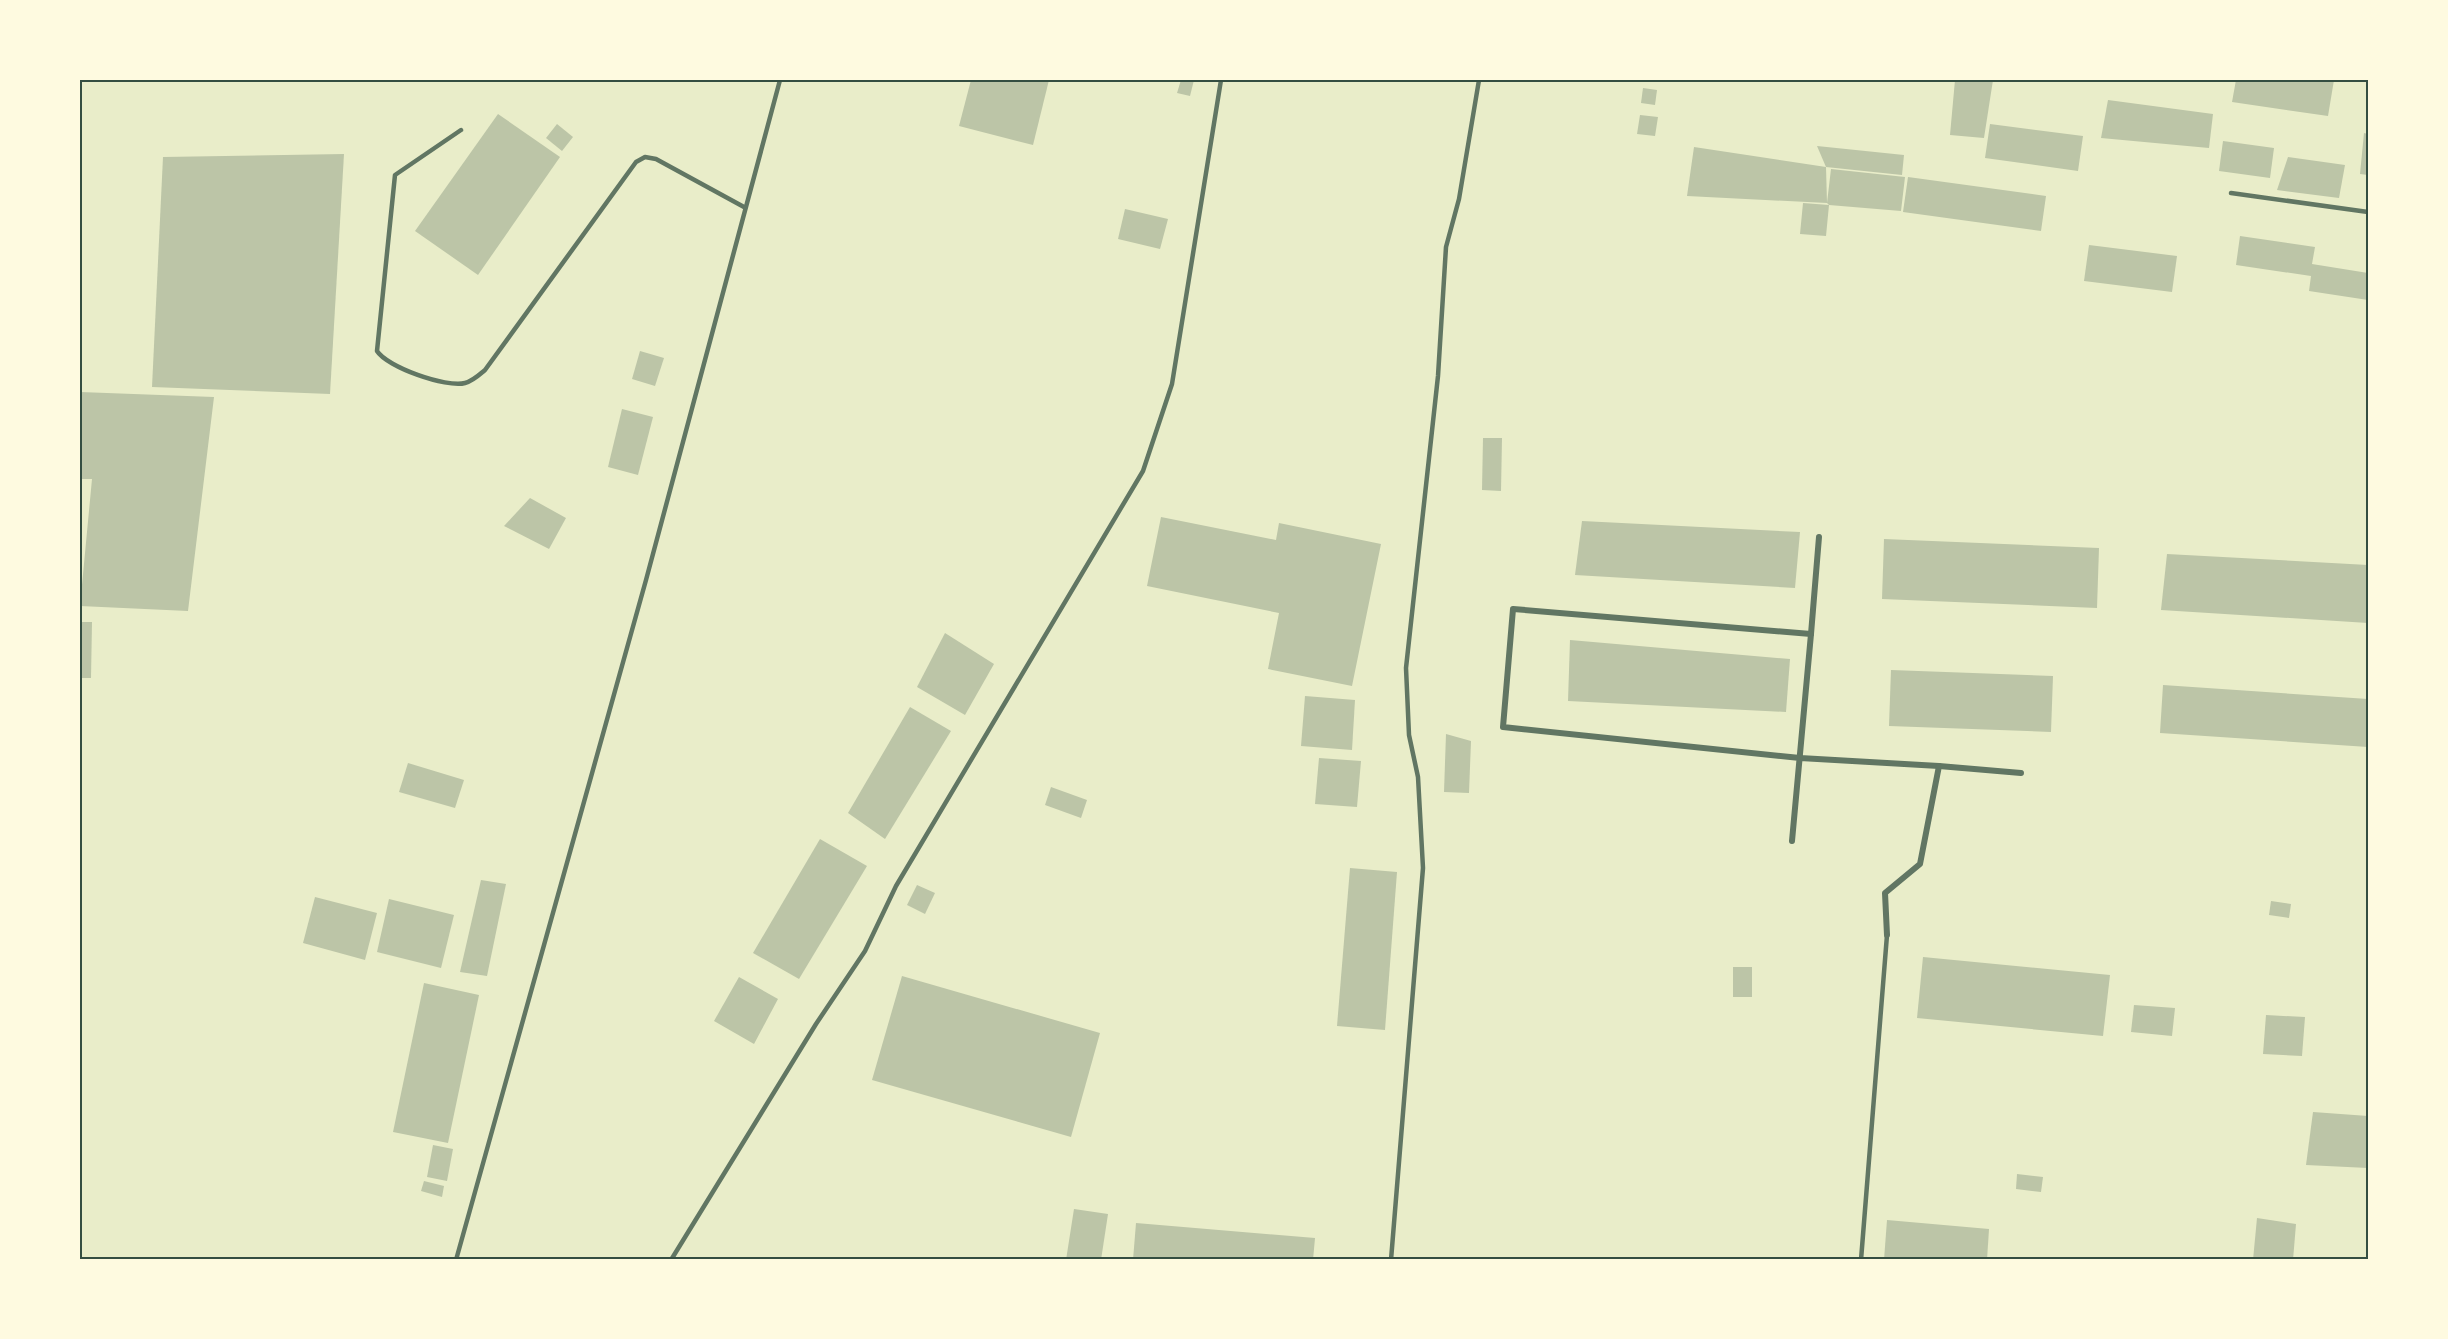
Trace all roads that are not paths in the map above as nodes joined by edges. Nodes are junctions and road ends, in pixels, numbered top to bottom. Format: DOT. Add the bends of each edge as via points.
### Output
graph roads {
  1 [pos="780,80"];
  2 [pos="1221,80"];
  3 [pos="1479,80"];
  4 [pos="461,130"];
  5 [pos="2231,193"];
  6 [pos="744,207"];
  7 [pos="2368,212"];
  8 [pos="1819,537"];
  9 [pos="1810,634"];
  10 [pos="1800,758"];
  11 [pos="1939,766"];
  12 [pos="2021,772"];
  13 [pos="1792,841"];
  14 [pos="1887,935"];
  15 [pos="456,1260"];
  16 [pos="671,1260"];
  17 [pos="1391,1260"];
  18 [pos="1861,1260"];
  1 -- 6 [label="lane"];
  2 -- 16 [label="lane" via="1172,384 1143,471 896,886 865,951"];
  3 -- 17 [label="lane" via="1459,199 1446,247 1438,376 1406,668 1423,868"];
  4 -- 6 [label="lane" via="395,175 377,351 391,364 446,383 464,384 485,370 636,162 645,157 656,159"];
  5 -- 7 [label="lane"];
  6 -- 15 [label="lane" via="646,580"];
  8 -- 9 [label="street"];
  9 -- 10 [label="street"];
  9 -- 10 [label="street" via="1513,609 1503,727"];
  10 -- 11 [label="street"];
  10 -- 13 [label="street"];
  11 -- 12 [label="street"];
  11 -- 14 [label="street" via="1920,864 1885,893"];
  14 -- 18 [label="lane"];
}
